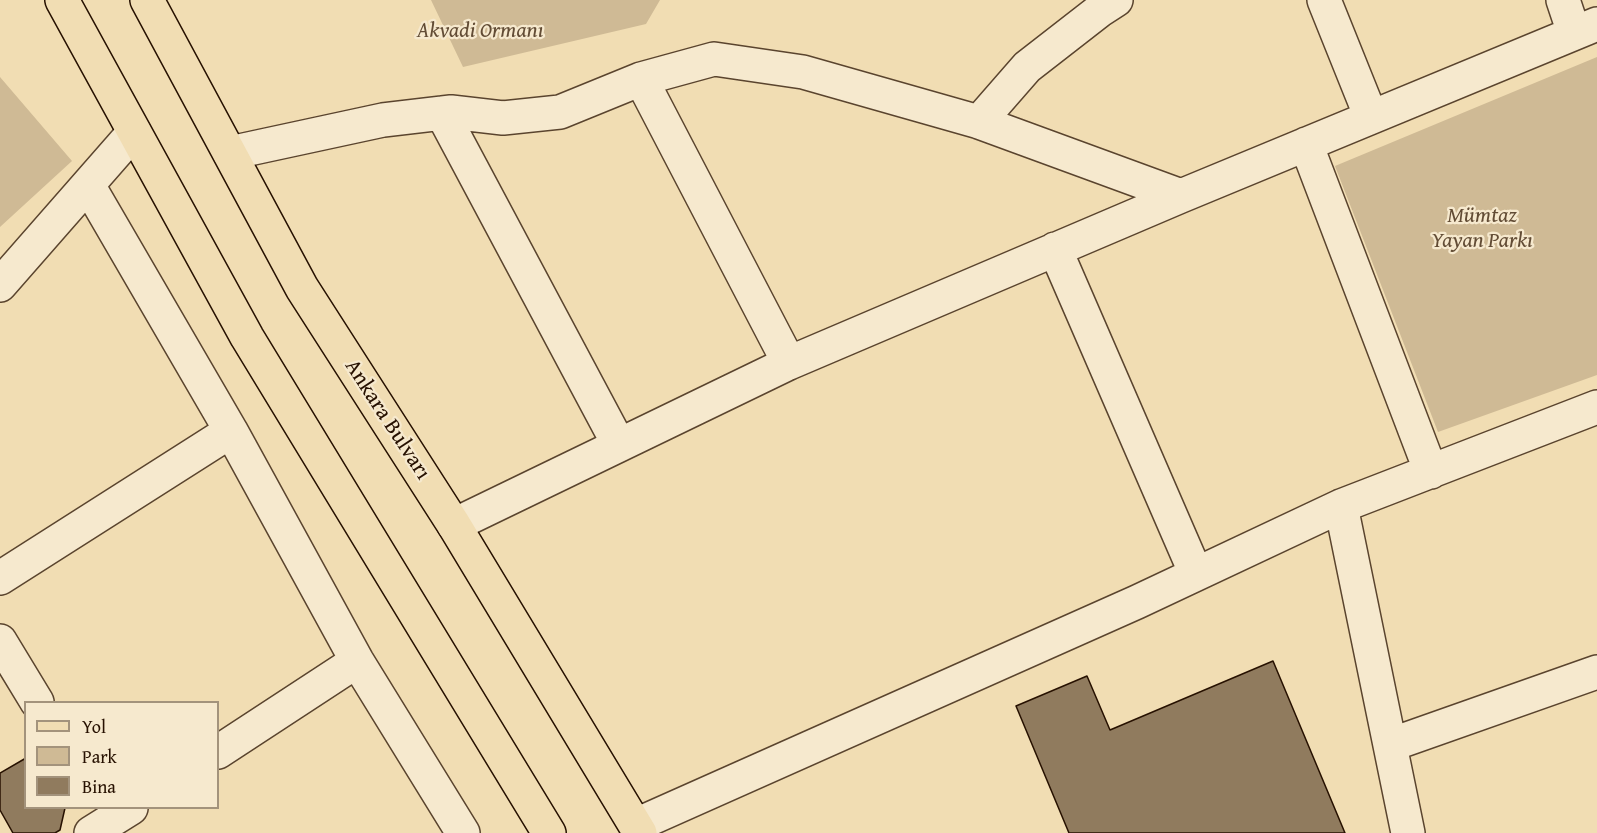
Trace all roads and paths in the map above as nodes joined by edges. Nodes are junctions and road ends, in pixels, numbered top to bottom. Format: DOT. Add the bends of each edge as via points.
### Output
graph roads {
  1 [pos="62,0"];
  2 [pos="147,0"];
  3 [pos="1116,0"];
  4 [pos="1324,0"];
  5 [pos="1563,0"];
  6 [pos="1586,29"];
  7 [pos="641,79"];
  8 [pos="442,113"];
  9 [pos="1371,117"];
  10 [pos="979,122"];
  11 [pos="134,132"];
  12 [pos="1306,144"];
  13 [pos="230,153"];
  14 [pos="88,186"];
  15 [pos="1181,196"];
  16 [pos="1055,249"];
  17 [pos="0,285"];
  18 [pos="789,363"];
  19 [pos="1597,408"];
  20 [pos="231,431"];
  21 [pos="619,445"];
  22 [pos="1431,472"];
  23 [pos="1341,506"];
  24 [pos="454,525"];
  25 [pos="1196,574"];
  26 [pos="0,578"];
  27 [pos="0,641"];
  28 [pos="357,661"];
  29 [pos="1597,672"];
  30 [pos="36,701"];
  31 [pos="1390,745"];
  32 [pos="219,751"];
  33 [pos="638,829"];
  34 [pos="463,833"];
  35 [pos="549,833"];
  36 [pos="1408,833"];
  1 -- 11 [label="main road"];
  2 -- 13 [label="main road, Ankara Bulvarı"];
  3 -- 10 [label="street" via="1028,67"];
  4 -- 9 [label="street"];
  5 -- 6 [label="street"];
  6 -- 9 [label="street"];
  7 -- 8 [label="street" via="560,112 503,118"];
  7 -- 10 [label="street" via="714,59 803,72"];
  7 -- 18 [label="street"];
  8 -- 13 [label="street" via="383,120"];
  8 -- 21 [label="street"];
  9 -- 12 [label="street"];
  10 -- 15 [label="street"];
  11 -- 14 [label="street"];
  11 -- 35 [label="main road" via="247,337"];
  12 -- 15 [label="street"];
  12 -- 22 [label="street"];
  13 -- 24 [label="main road, Ankara Bulvarı" via="302,288"];
  14 -- 17 [label="street"];
  14 -- 20 [label="street"];
  15 -- 16 [label="street"];
  16 -- 18 [label="street"];
  16 -- 25 [label="street"];
  18 -- 21 [label="street"];
  19 -- 22 [label="street"];
  20 -- 26 [label="street"];
  20 -- 28 [label="street"];
  21 -- 24 [label="street"];
  22 -- 23 [label="street"];
  23 -- 25 [label="street"];
  23 -- 31 [label="street"];
  24 -- 33 [label="main road, Ankara Bulvarı"];
  25 -- 33 [label="street"];
  27 -- 30 [label="street"];
  28 -- 32 [label="street"];
  28 -- 34 [label="street"];
  29 -- 31 [label="street"];
  31 -- 36 [label="street"];
}
